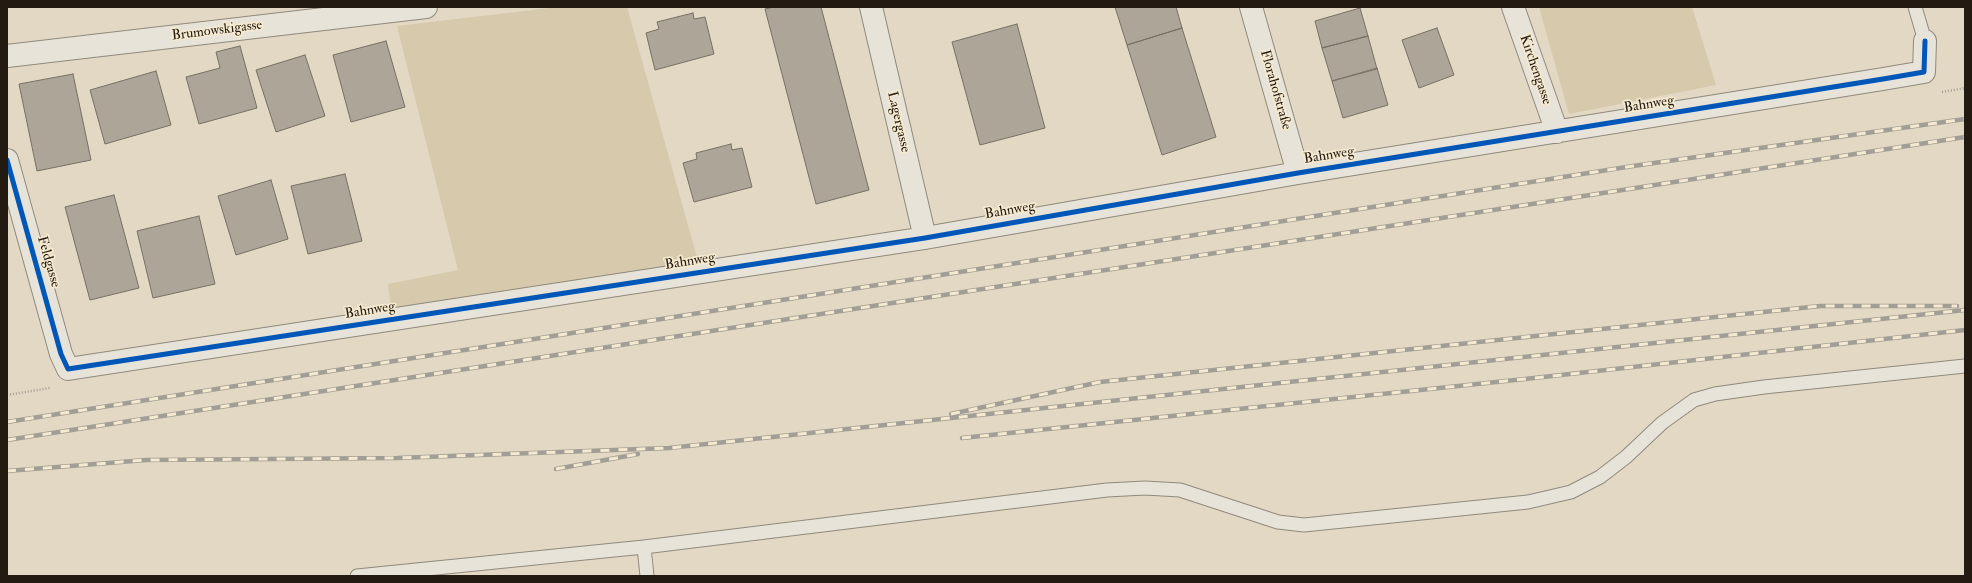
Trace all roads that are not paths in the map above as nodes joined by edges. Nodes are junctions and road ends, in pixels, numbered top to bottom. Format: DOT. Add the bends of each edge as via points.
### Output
graph roads {
  1 [pos="426,7"];
  2 [pos="871,7"];
  3 [pos="1251,7"];
  4 [pos="1513,7"];
  5 [pos="1915,7"];
  6 [pos="1925,41"];
  7 [pos="7,56"];
  8 [pos="1557,132"];
  9 [pos="7,160"];
  10 [pos="1298,173"];
  11 [pos="925,238"];
  12 [pos="1965,366"];
  13 [pos="68,369"];
  14 [pos="644,547"];
  15 [pos="357,576"];
  16 [pos="647,576"];
  1 -- 7 [label="street, Brumowskigasse"];
  2 -- 11 [label="street, Lagergasse"];
  3 -- 10 [label="street, Florahofstraße"];
  4 -- 8 [label="street, Kirchengasse"];
  5 -- 6 [label="lane"];
  6 -- 8 [label="street, Bahnweg" via="1924,72"];
  8 -- 10 [label="street, Bahnweg"];
  9 -- 13 [label="street, Feldgasse" via="61,354"];
  10 -- 11 [label="street, Bahnweg"];
  11 -- 13 [label="street, Bahnweg"];
  12 -- 14 [label="lane" via="1764,386 1694,400 1662,423 1600,477 1571,492 1528,502 1304,525 1278,522 1180,490 1145,488 1107,490"];
  14 -- 15 [label="lane"];
  14 -- 16 [label="lane"];
}
